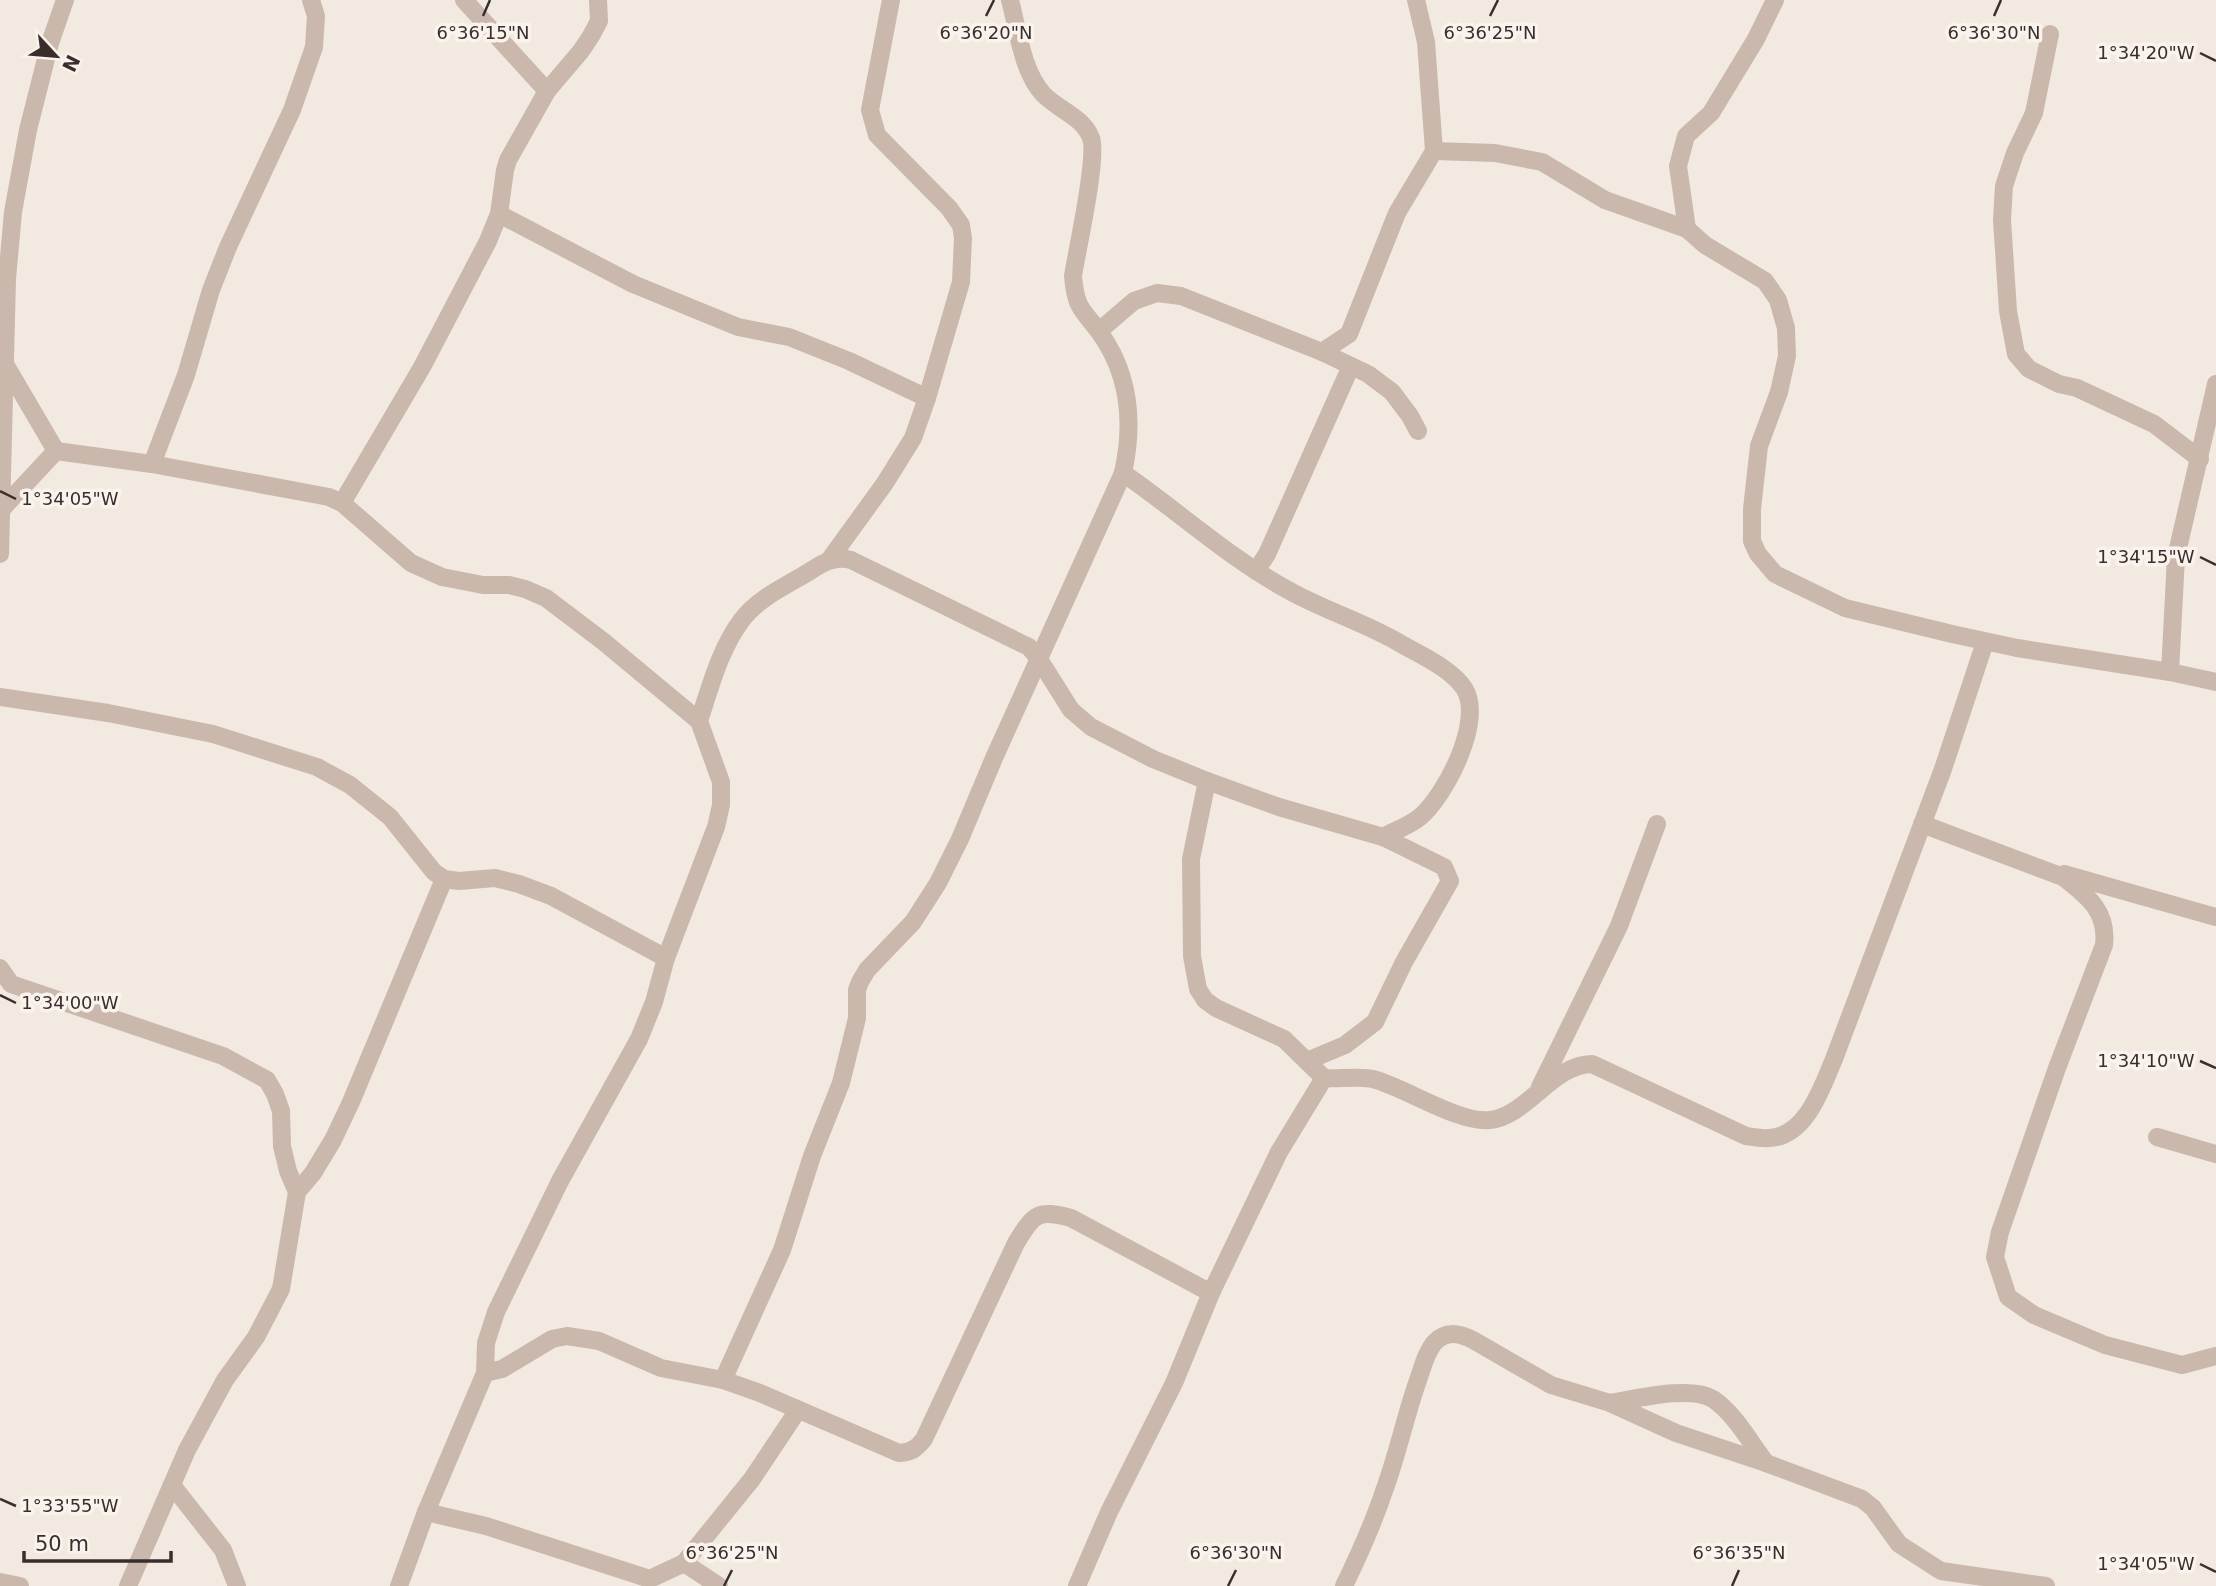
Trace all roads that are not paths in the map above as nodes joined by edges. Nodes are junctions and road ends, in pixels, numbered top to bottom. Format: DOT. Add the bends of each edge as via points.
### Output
graph roads {
  1 [pos="65,0"];
  2 [pos="311,0"];
  3 [pos="464,0"];
  4 [pos="598,0"];
  5 [pos="891,0"];
  6 [pos="1010,0"];
  7 [pos="1416,0"];
  8 [pos="1775,0"];
  9 [pos="2050,34"];
  10 [pos="547,90"];
  11 [pos="1434,151"];
  12 [pos="7,207"];
  13 [pos="499,214"];
  14 [pos="1687,229"];
  15 [pos="1099,331"];
  16 [pos="1322,352"];
  17 [pos="5,364"];
  18 [pos="1351,366"];
  19 [pos="2216,384"];
  20 [pos="927,398"];
  21 [pos="1418,431"];
  22 [pos="56,451"];
  23 [pos="2200,459"];
  24 [pos="152,464"];
  25 [pos="1124,472"];
  26 [pos="342,503"];
  27 [pos="0,511"];
  28 [pos="0,554"];
  29 [pos="830,559"];
  30 [pos="1256,571"];
  31 [pos="1985,642"];
  32 [pos="1039,659"];
  33 [pos="2170,672"];
  34 [pos="2216,682"];
  35 [pos="0,697"];
  36 [pos="699,721"];
  37 [pos="1207,781"];
  38 [pos="1657,824"];
  39 [pos="1922,824"];
  40 [pos="1382,838"];
  41 [pos="2049,870"];
  42 [pos="444,879"];
  43 [pos="2216,917"];
  44 [pos="666,958"];
  45 [pos="0,968"];
  46 [pos="5,987"];
  47 [pos="1307,1061"];
  48 [pos="1324,1078"];
  49 [pos="1537,1094"];
  50 [pos="2157,1137"];
  51 [pos="2216,1154"];
  52 [pos="297,1192"];
  53 [pos="1211,1293"];
  54 [pos="2216,1356"];
  55 [pos="485,1373"];
  56 [pos="723,1380"];
  57 [pos="1610,1403"];
  58 [pos="798,1410"];
  59 [pos="1766,1463"];
  60 [pos="172,1485"];
  61 [pos="426,1512"];
  62 [pos="684,1563"];
  63 [pos="1937,1579"];
  64 [pos="0,1582"];
  65 [pos="20,1586"];
  66 [pos="128,1586"];
  67 [pos="237,1586"];
  68 [pos="399,1586"];
  69 [pos="719,1586"];
  70 [pos="1077,1586"];
  71 [pos="1344,1586"];
  72 [pos="2046,1586"];
  1 -- 12 [label="street"];
  2 -- 24 [label="street" via="316,16 314,47 292,110 211,290 186,375"];
  3 -- 10 [label="street"];
  4 -- 10 [label="street" via="598,21 591,36"];
  5 -- 20 [label="street" via="870,110 873,125 877,135 949,208 961,225 963,238 961,282"];
  6 -- 15 [label="street" via="1036,83 1044,95 1081,123 1091,138 1089,182 1073,276 1081,311"];
  7 -- 11 [label="street" via="1426,41"];
  8 -- 14 [label="street" via="1711,113 1686,136 1678,166"];
  9 -- 23 [label="street" via="2034,113 2004,186 2008,311 2016,354 2029,369 2154,424"];
  10 -- 13 [label="street" via="508,160"];
  11 -- 14 [label="street" via="1495,153 1542,162 1605,200"];
  11 -- 16 [label="street" via="1398,213 1349,334"];
  12 -- 17 [label="street"];
  13 -- 20 [label="street" via="632,284 738,327 789,337"];
  13 -- 26 [label="street" via="422,367"];
  14 -- 31 [label="street" via="1765,281 1778,300 1786,328 1784,371 1759,446 1752,509 1752,541 1758,554 1775,573 1844,608"];
  15 -- 16 [label="street" via="1134,301 1157,293 1181,296"];
  15 -- 25 [label="street" via="1116,358 1128,402"];
  16 -- 18 [label="street"];
  17 -- 22 [label="street"];
  17 -- 27 [label="street"];
  18 -- 21 [label="street" via="1392,392"];
  18 -- 30 [label="street"];
  19 -- 23 [label="street"];
  20 -- 29 [label="street" via="913,438"];
  22 -- 24 [label="street"];
  22 -- 27 [label="street"];
  23 -- 33 [label="street" via="2176,557"];
  24 -- 26 [label="street"];
  25 -- 30 [label="street"];
  25 -- 32 [label="street"];
  26 -- 36 [label="street" via="411,563 442,577 509,585 546,598"];
  27 -- 28 [label="street"];
  29 -- 32 [label="street" via="851,560 1020,643"];
  29 -- 36 [label="street" via="757,604 741,620"];
  30 -- 40 [label="street" via="1395,640 1465,690 1469,703 1466,740 1439,797 1419,818"];
  31 -- 33 [label="street"];
  31 -- 39 [label="street"];
  32 -- 37 [label="street" via="1071,710 1091,727"];
  32 -- 56 [label="street" via="938,883 913,922 860,982 857,1018 841,1083 782,1250"];
  33 -- 34 [label="street"];
  35 -- 42 [label="street" via="213,734 317,767 350,785 390,817"];
  36 -- 44 [label="street" via="721,782 722,805"];
  37 -- 40 [label="street"];
  37 -- 47 [label="street" via="1191,859 1192,956 1198,989 1216,1008 1284,1039"];
  38 -- 49 [label="street" via="1619,926"];
  39 -- 41 [label="street"];
  39 -- 49 [label="street" via="1834,1059 1814,1103 1787,1132 1771,1139 1746,1136 1592,1063 1579,1064 1559,1075"];
  40 -- 47 [label="street" via="1444,867 1450,881 1376,1021 1345,1045"];
  41 -- 43 [label="street"];
  41 -- 54 [label="street" via="2078,888 2102,916 2105,945 2000,1232 1995,1257 2001,1279 2008,1297 2020,1307 2105,1345 2182,1365"];
  42 -- 44 [label="street" via="495,878 519,884 551,896"];
  42 -- 52 [label="street" via="351,1102 333,1140"];
  44 -- 55 [label="street" via="639,1039 509,1283 486,1343"];
  45 -- 46 [label="street"];
  46 -- 52 [label="street" via="223,1056 267,1080 281,1111 282,1146"];
  47 -- 48 [label="street"];
  48 -- 49 [label="street" via="1374,1080 1479,1120 1499,1118"];
  48 -- 53 [label="street" via="1279,1152"];
  50 -- 51 [label="street"];
  52 -- 60 [label="street" via="281,1289 256,1337 225,1380"];
  53 -- 58 [label="street" via="1071,1218 1040,1213 1016,1243 917,1448 900,1453"];
  53 -- 70 [label="street" via="1174,1383"];
  55 -- 56 [label="street" via="502,1370 552,1339 567,1336 599,1341 661,1368"];
  55 -- 61 [label="street"];
  56 -- 58 [label="street"];
  57 -- 59 [label="street" via="1685,1437"];
  57 -- 59 [label="street" via="1673,1394 1702,1395 1733,1419"];
  57 -- 71 [label="street" via="1551,1385 1460,1334 1448,1334 1435,1342 1413,1395 1385,1490"];
  58 -- 62 [label="street" via="752,1479"];
  59 -- 63 [label="street" via="1862,1499 1899,1544"];
  60 -- 66 [label="street"];
  60 -- 67 [label="street" via="223,1550"];
  61 -- 62 [label="street" via="486,1526 639,1577 650,1579"];
  61 -- 68 [label="street"];
  62 -- 69 [label="street"];
  63 -- 72 [label="street"];
  64 -- 65 [label="street"];
}
